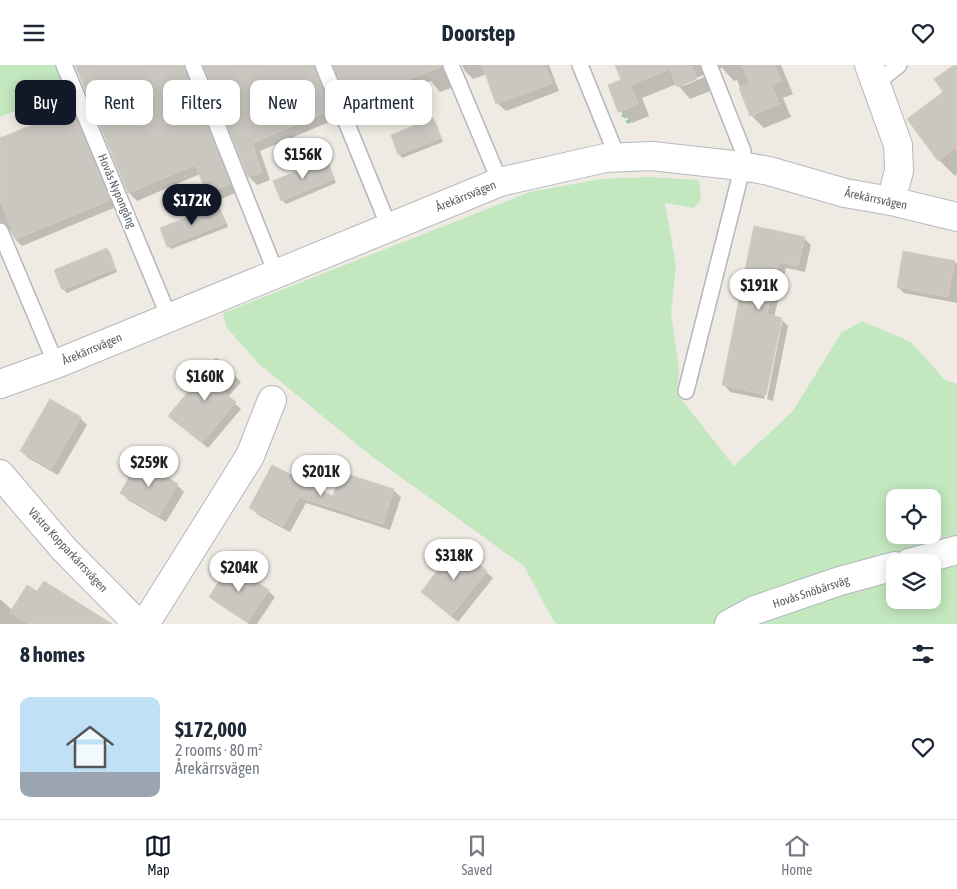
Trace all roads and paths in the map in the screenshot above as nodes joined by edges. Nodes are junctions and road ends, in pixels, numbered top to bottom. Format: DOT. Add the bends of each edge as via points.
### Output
graph roads {
  1 [pos="64,65"];
  2 [pos="193,65"];
  3 [pos="323,65"];
  4 [pos="451,65"];
  5 [pos="580,65"];
  6 [pos="709,65"];
  7 [pos="899,65"];
  8 [pos="872,74"];
  9 [pos="617,157"];
  10 [pos="741,166"];
  11 [pos="500,182"];
  12 [pos="891,201"];
  13 [pos="957,217"];
  14 [pos="389,227"];
  15 [pos="0,231"];
  16 [pos="276,273"];
  17 [pos="169,317"];
  18 [pos="56,365"];
  19 [pos="0,384"];
  20 [pos="686,391"];
  21 [pos="272,400"];
  22 [pos="0,474"];
  23 [pos="957,550"];
  24 [pos="941,554"];
  25 [pos="886,568"];
  26 [pos="138,624"];
  27 [pos="145,624"];
  28 [pos="729,624"];
  1 -- 17 [label="lane, Hovås Nypongång"];
  2 -- 16 [label="lane"];
  3 -- 14 [label="lane"];
  4 -- 11 [label="lane"];
  5 -- 9 [label="lane"];
  6 -- 10 [label="lane" via="743,151"];
  7 -- 8 [label="lane"];
  8 -- 12 [label="street" via="898,145 899,171"];
  9 -- 10 [label="street, Årekärrsvägen" via="652,156"];
  9 -- 11 [label="street, Årekärrsvägen"];
  10 -- 12 [label="street, Årekärrsvägen" via="845,193"];
  10 -- 20 [label="lane"];
  11 -- 14 [label="street, Årekärrsvägen"];
  12 -- 13 [label="street, Årekärrsvägen"];
  14 -- 16 [label="street, Årekärrsvägen"];
  15 -- 18 [label="lane"];
  16 -- 17 [label="street, Årekärrsvägen"];
  17 -- 18 [label="street, Årekärrsvägen"];
  18 -- 19 [label="street, Årekärrsvägen"];
  21 -- 27 [label="street" via="250,456"];
  22 -- 26 [label="street, Västra Kopparkärrsvägen" via="63,548"];
  23 -- 24 [label="street"];
  25 -- 28 [label="street, Hovås Snöbärsväg" via="755,610"];
}
